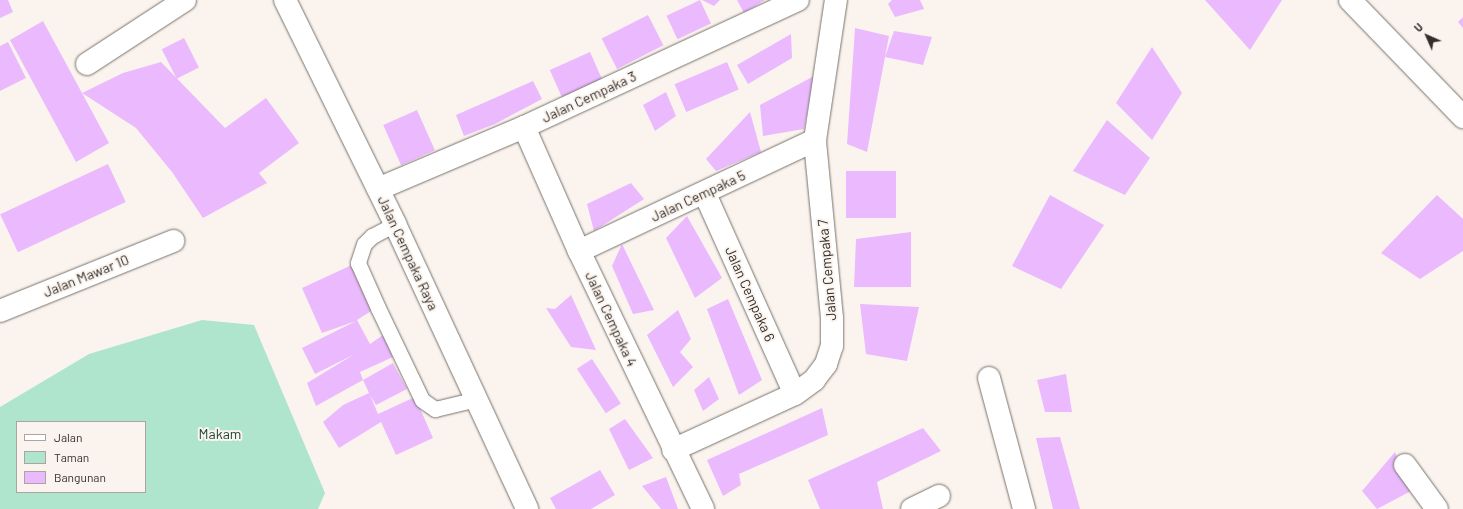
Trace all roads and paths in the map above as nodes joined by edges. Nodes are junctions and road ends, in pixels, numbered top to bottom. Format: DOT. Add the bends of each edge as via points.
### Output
graph roads {
  1 [pos="185,0"];
  2 [pos="285,0"];
  3 [pos="798,0"];
  4 [pos="836,0"];
  5 [pos="1350,0"];
  6 [pos="87,64"];
  7 [pos="1463,117"];
  8 [pos="524,127"];
  9 [pos="815,140"];
  10 [pos="378,189"];
  11 [pos="705,194"];
  12 [pos="395,224"];
  13 [pos="173,241"];
  14 [pos="579,251"];
  15 [pos="0,311"];
  16 [pos="989,378"];
  17 [pos="795,394"];
  18 [pos="477,399"];
  19 [pos="673,450"];
  20 [pos="1405,465"];
  21 [pos="939,496"];
  22 [pos="527,509"];
  23 [pos="703,509"];
  24 [pos="912,509"];
  25 [pos="1024,509"];
  26 [pos="1437,509"];
  1 -- 6 [label="street"];
  2 -- 10 [label="street, Jalan Cempaka Raya"];
  3 -- 8 [label="street, Jalan Cempaka 3"];
  4 -- 9 [label="street, Jalan Cempaka 7"];
  5 -- 7 [label="street"];
  8 -- 10 [label="street, Jalan Cempaka 3"];
  8 -- 14 [label="street, Jalan Cempaka 4"];
  9 -- 11 [label="street, Jalan Cempaka 5"];
  9 -- 17 [label="street, Jalan Cempaka 7" via="832,318 832,346 826,364 814,380"];
  10 -- 12 [label="street, Jalan Cempaka Raya"];
  11 -- 14 [label="street, Jalan Cempaka 5"];
  11 -- 17 [label="street, Jalan Cempaka 6"];
  12 -- 18 [label="street, Jalan Cempaka Raya"];
  12 -- 18 [label="lane" via="372,236 364,244 358,263 378,308 422,400 435,408"];
  13 -- 15 [label="street, Jalan Mawar 10"];
  14 -- 19 [label="street, Jalan Cempaka 4"];
  16 -- 25 [label="street"];
  17 -- 19 [label="street, Jalan Cempaka 7"];
  18 -- 22 [label="street, Jalan Cempaka Raya"];
  19 -- 23 [label="street, Jalan Cempaka 4"];
  20 -- 26 [label="street"];
  21 -- 24 [label="street"];
}
